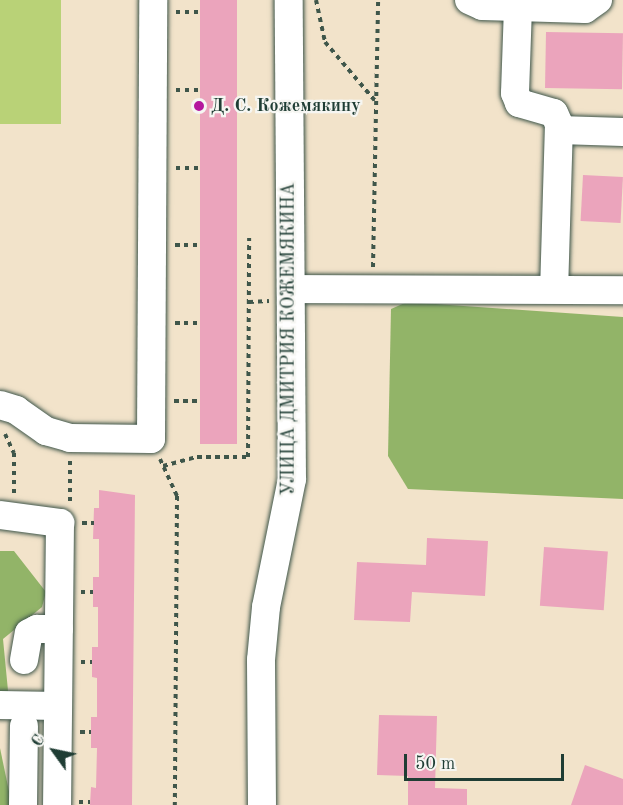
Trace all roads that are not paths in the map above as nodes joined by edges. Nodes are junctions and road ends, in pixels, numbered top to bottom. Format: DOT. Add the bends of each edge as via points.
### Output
graph roads {
  1 [pos="153,0"];
  2 [pos="289,0"];
  3 [pos="469,0"];
  4 [pos="598,0"];
  5 [pos="518,7"];
  6 [pos="559,130"];
  7 [pos="623,132"];
  8 [pos="291,289"];
  9 [pos="554,290"];
  10 [pos="623,290"];
  11 [pos="0,405"];
  12 [pos="7,515"];
  13 [pos="59,629"];
  14 [pos="24,660"];
  15 [pos="0,705"];
  16 [pos="58,706"];
  17 [pos="24,726"];
  18 [pos="262,747"];
  19 [pos="23,792"];
  20 [pos="57,792"];
  21 [pos="248,805"];
  22 [pos="262,805"];
  1 -- 11 [label="street" via="151,439 70,438 46,431 16,410"];
  2 -- 8 [label="street, УЛИЦА ДМИТРИЯ КОЖЕМЯКИНА"];
  3 -- 5 [label="street" via="482,6"];
  4 -- 5 [label="street" via="585,9"];
  5 -- 6 [label="street" via="515,93 519,103 554,113"];
  6 -- 7 [label="street"];
  6 -- 9 [label="street"];
  8 -- 9 [label="street"];
  8 -- 18 [label="street, УЛИЦА ДМИТРИЯ КОЖЕМЯКИНА" via="292,479 266,607 261,660"];
  9 -- 10 [label="street"];
  12 -- 13 [label="street" via="60,523"];
  13 -- 14 [label="street" via="29,633"];
  13 -- 16 [label="street"];
  15 -- 16 [label="street"];
  16 -- 20 [label="street"];
  17 -- 19 [label="street"];
  18 -- 21 [label="street, УЛИЦА ДМИТРИЯ КОЖЕМЯКИНА"];
  18 -- 22 [label="street, УЛИЦА ДМИТРИЯ КОЖЕМЯКИНА"];
  19 -- 20 [label="street"];
}
